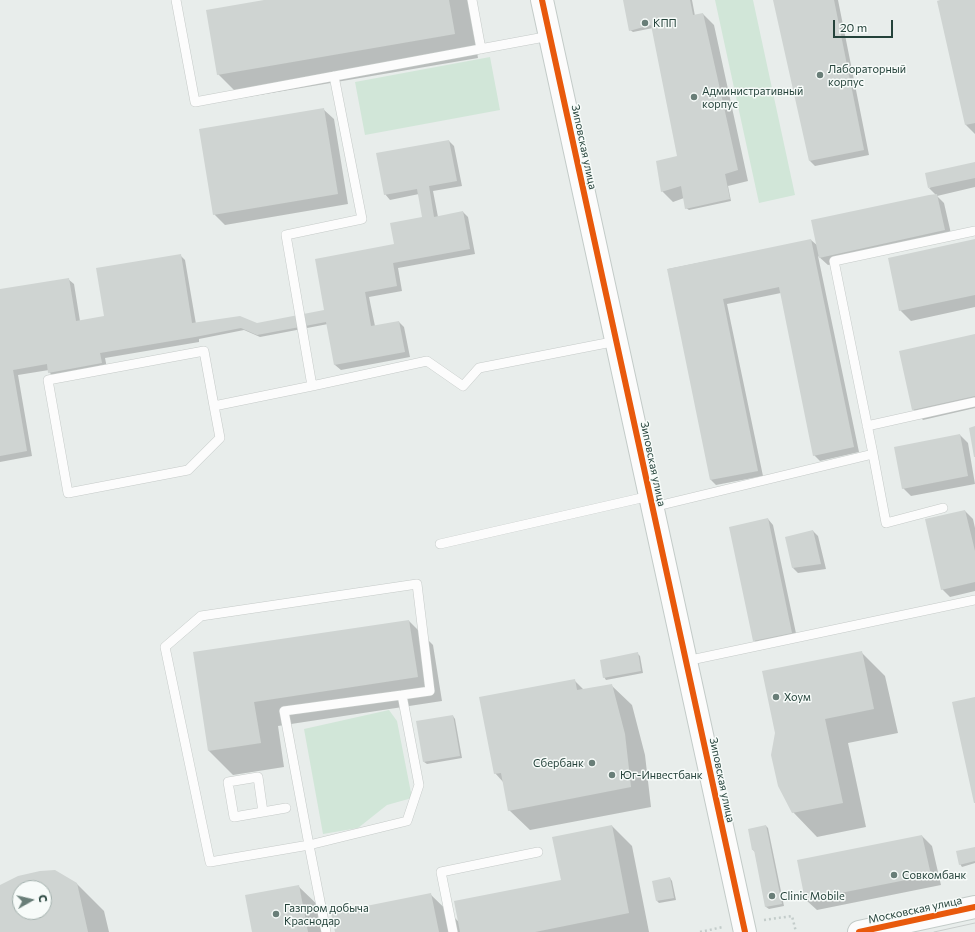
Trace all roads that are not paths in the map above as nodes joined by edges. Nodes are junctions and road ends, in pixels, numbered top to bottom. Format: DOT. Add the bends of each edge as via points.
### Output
graph roads {
  1 [pos="176,0"];
  2 [pos="472,0"];
  3 [pos="543,0"];
  4 [pos="550,36"];
  5 [pos="481,49"];
  6 [pos="334,76"];
  7 [pos="975,231"];
  8 [pos="617,341"];
  9 [pos="312,386"];
  10 [pos="975,402"];
  11 [pos="214,406"];
  12 [pos="867,426"];
  13 [pos="873,454"];
  14 [pos="651,502"];
  15 [pos="943,508"];
  16 [pos="440,544"];
  17 [pos="975,600"];
  18 [pos="686,661"];
  19 [pos="402,695"];
  20 [pos="286,808"];
  21 [pos="263,812"];
  22 [pos="309,845"];
  23 [pos="538,852"];
  24 [pos="975,907"];
  25 [pos="326,932"];
  26 [pos="453,932"];
  27 [pos="745,932"];
  28 [pos="859,932"];
  1 -- 6 [label="lane" via="195,102"];
  2 -- 5 [label="lane"];
  3 -- 4 [label="street, Зиповская улица"];
  4 -- 5 [label="lane"];
  4 -- 8 [label="street, Зиповская улица"];
  5 -- 6 [label="lane"];
  6 -- 9 [label="lane" via="362,219 286,235"];
  7 -- 12 [label="lane" via="834,261"];
  8 -- 9 [label="lane" via="479,368 463,386 427,361"];
  8 -- 14 [label="street, Зиповская улица"];
  9 -- 11 [label="lane"];
  10 -- 12 [label="lane"];
  11 -- 11 [label="lane" via="204,351 48,380 68,493 188,470 220,438"];
  12 -- 13 [label="lane"];
  13 -- 14 [label="lane"];
  13 -- 15 [label="lane" via="886,523"];
  14 -- 16 [label="lane"];
  14 -- 18 [label="street, Зиповская улица"];
  17 -- 18 [label="lane"];
  18 -- 27 [label="street, Зиповская улица"];
  19 -- 22 [label="lane" via="419,785 407,821"];
  19 -- 22 [label="lane" via="284,711"];
  19 -- 22 [label="lane" via="430,691 417,584 201,616 165,647 210,862"];
  20 -- 21 [label="lane"];
  21 -- 21 [label="lane" via="234,817 228,782 258,777"];
  22 -- 25 [label="lane"];
  23 -- 26 [label="lane" via="441,872"];
  24 -- 28 [label="street, Московская улица"];
}
